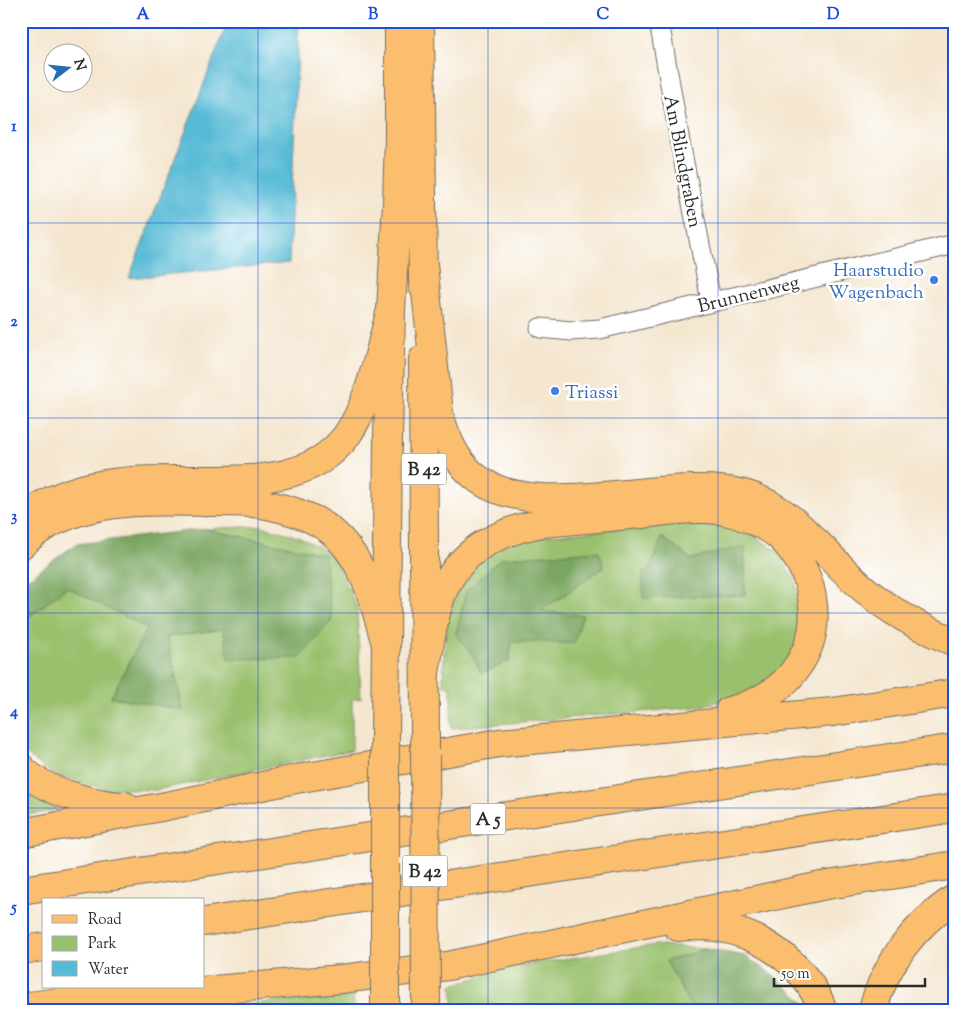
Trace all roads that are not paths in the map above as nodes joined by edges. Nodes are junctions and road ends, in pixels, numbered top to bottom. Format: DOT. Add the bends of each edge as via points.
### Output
graph roads {
  1 [pos="399,21"];
  2 [pos="420,21"];
  3 [pos="659,21"];
  4 [pos="955,244"];
  5 [pos="423,264"];
  6 [pos="711,302"];
  7 [pos="391,310"];
  8 [pos="540,328"];
  9 [pos="21,517"];
  10 [pos="21,545"];
  11 [pos="385,641"];
  12 [pos="955,642"];
  13 [pos="425,673"];
  14 [pos="955,693"];
  15 [pos="631,730"];
  16 [pos="955,748"];
  17 [pos="21,768"];
  18 [pos="161,807"];
  19 [pos="955,808"];
  20 [pos="21,833"];
  21 [pos="955,866"];
  22 [pos="21,890"];
  23 [pos="955,898"];
  24 [pos="205,922"];
  25 [pos="609,930"];
  26 [pos="42,947"];
  27 [pos="21,950"];
  28 [pos="177,993"];
  29 [pos="21,1008"];
  30 [pos="80,1010"];
  31 [pos="384,1010"];
  32 [pos="426,1010"];
  33 [pos="823,1010"];
  34 [pos="873,1010"];
  1 -- 7 [label="main road, B 42" via="398,202"];
  2 -- 5 [label="main road, B 42"];
  3 -- 6 [label="street, Am Blindgraben"];
  4 -- 6 [label="street, Brunnenweg"];
  5 -- 12 [label="main road" via="439,413 455,453 474,476 506,493 541,498 689,488 744,494 769,503 790,517 864,589 903,618"];
  5 -- 13 [label="main road, B 42"];
  6 -- 8 [label="street, Brunnenweg" via="600,329"];
  7 -- 9 [label="main road" via="362,408 333,452 316,463 294,472 250,480 157,480 105,484 62,495"];
  7 -- 11 [label="main road, B 42"];
  10 -- 11 [label="main road" via="31,535 69,515 109,505 169,501 271,506 300,514 339,538 365,579"];
  11 -- 31 [label="main road, B 42, bridge"];
  13 -- 15 [label="main road" via="445,587 455,570 475,549 508,531 543,522 706,510 736,514 779,536 805,572 811,592 812,632 800,664 775,691 745,707"];
  13 -- 32 [label="main road, B 42, bridge"];
  14 -- 15 [label="main road" via="833,712"];
  15 -- 18 [label="main road" via="499,744 296,779"];
  16 -- 22 [label="main road, A 5"];
  17 -- 18 [label="main road" via="58,791 86,801 111,806"];
  18 -- 20 [label="main road"];
  19 -- 24 [label="main road"];
  21 -- 25 [label="main road" via="821,886"];
  23 -- 34 [label="main road" via="924,922 901,949 886,974"];
  25 -- 28 [label="main road" via="429,968"];
  25 -- 33 [label="main road" via="705,926 749,936 796,967 809,981"];
  26 -- 27 [label="main road"];
  28 -- 29 [label="main road" via="126,993"];
  28 -- 30 [label="main road"];
}
